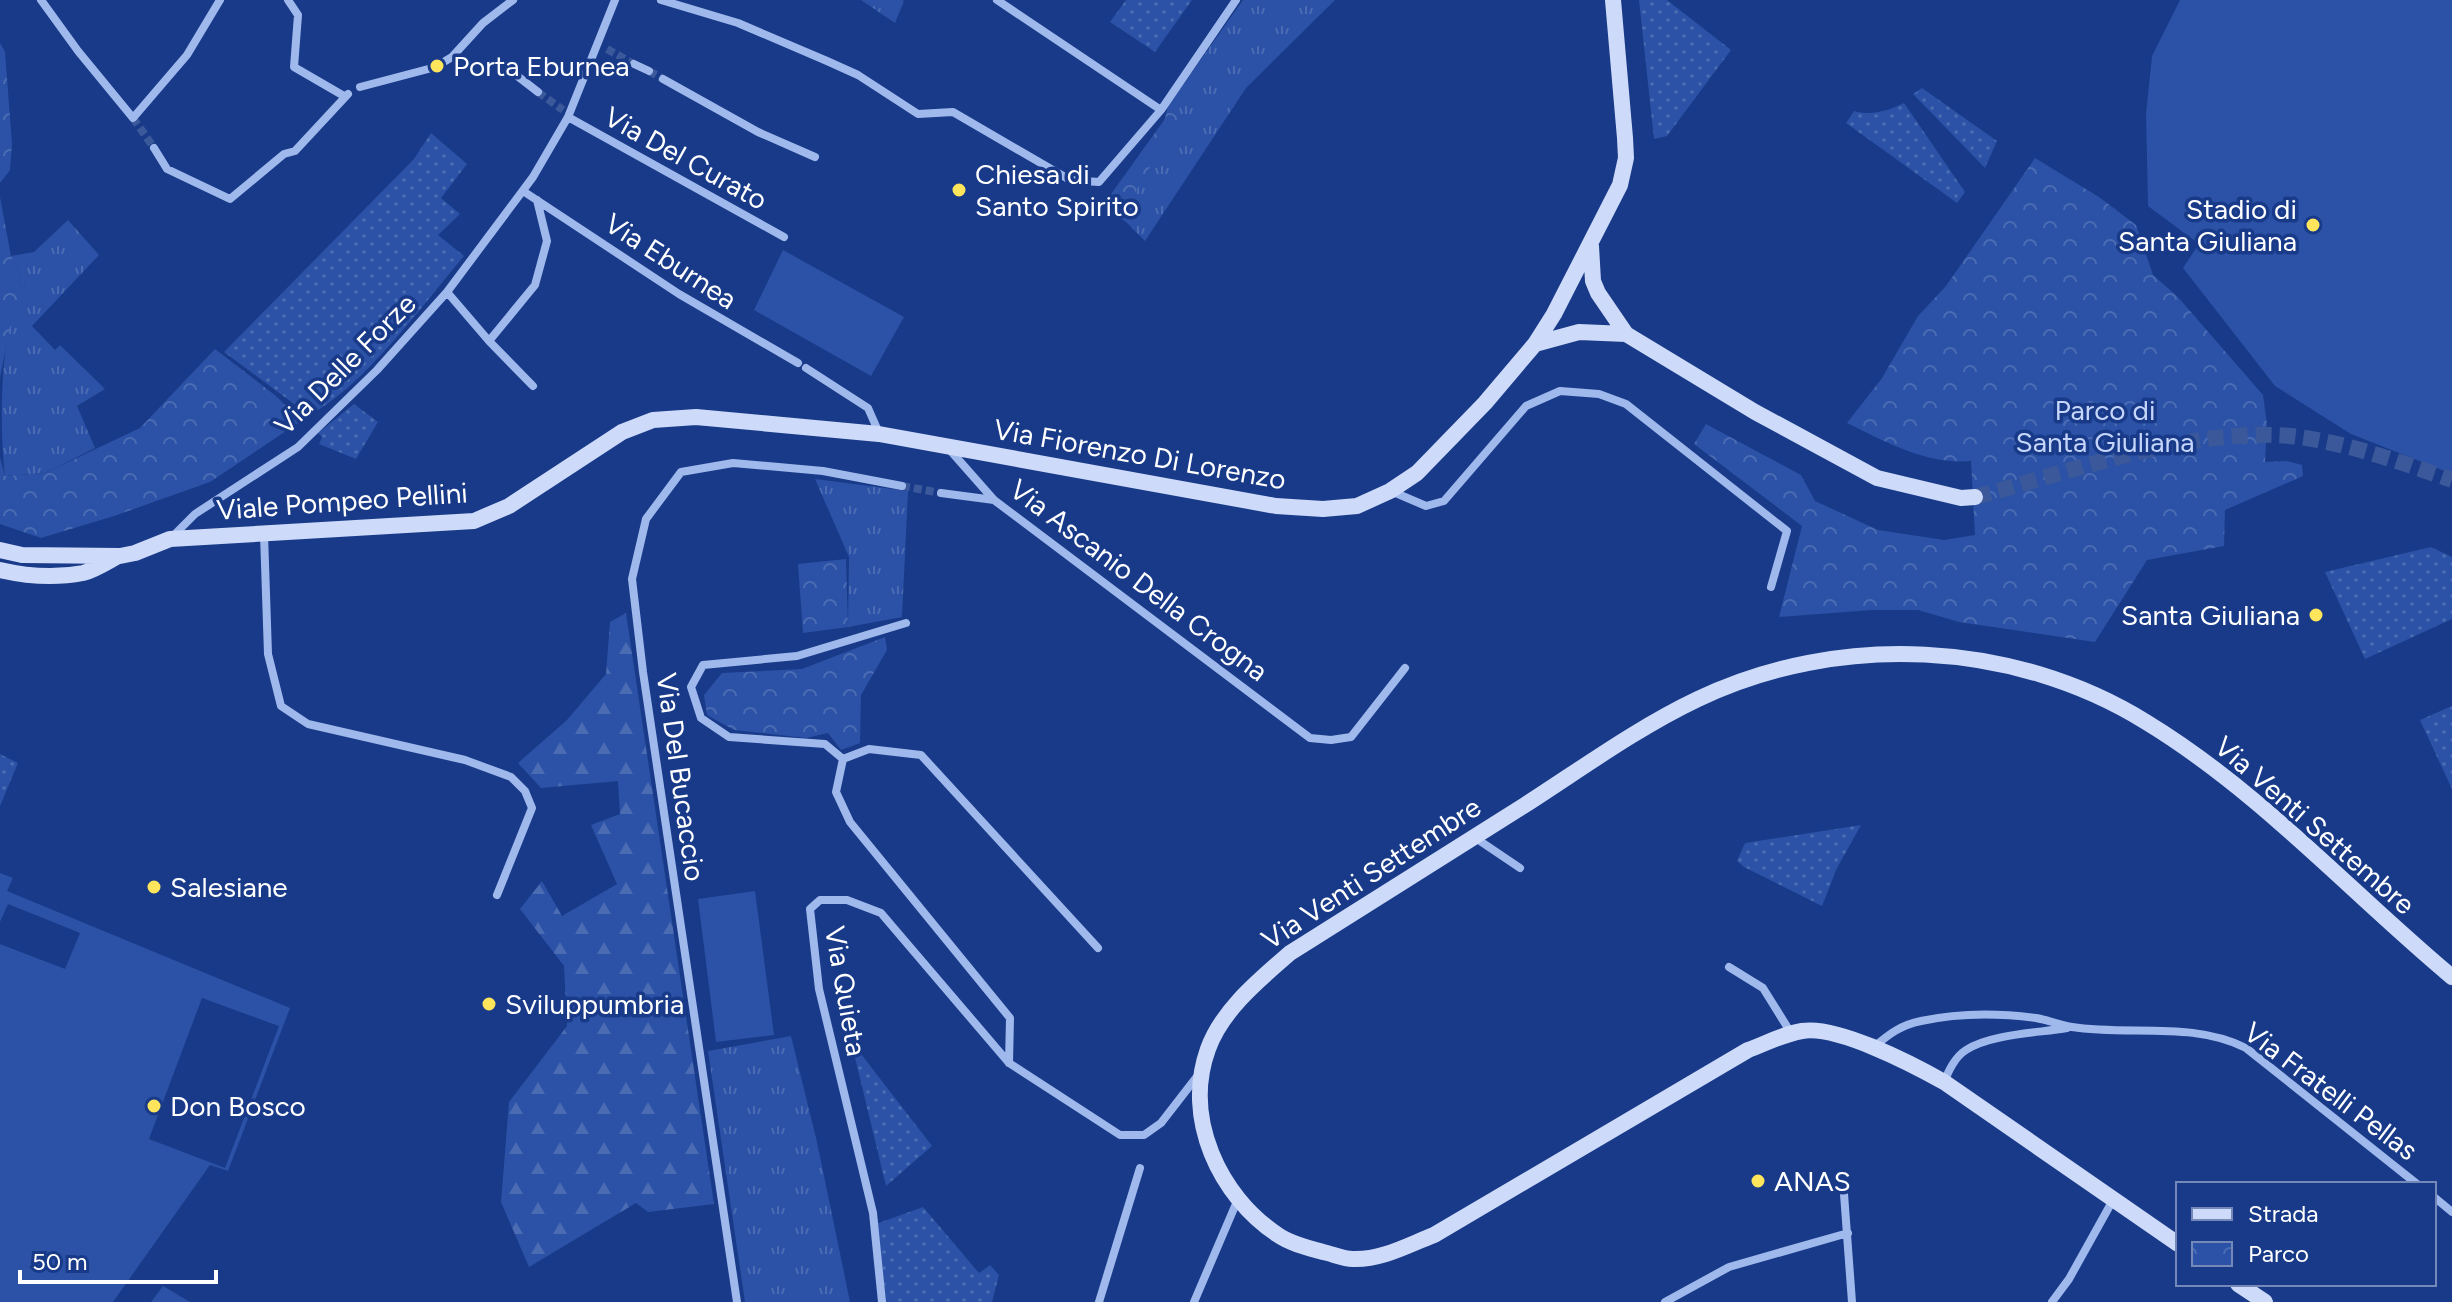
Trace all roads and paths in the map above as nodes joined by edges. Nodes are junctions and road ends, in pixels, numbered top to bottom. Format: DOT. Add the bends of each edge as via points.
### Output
graph roads {
  1 [pos="41,0"];
  2 [pos="220,0"];
  3 [pos="288,0"];
  4 [pos="513,0"];
  5 [pos="615,0"];
  6 [pos="661,0"];
  7 [pos="997,0"];
  8 [pos="1236,0"];
  9 [pos="1613,0"];
  10 [pos="597,43"];
  11 [pos="607,49"];
  12 [pos="442,63"];
  13 [pos="634,64"];
  14 [pos="432,68"];
  15 [pos="649,71"];
  16 [pos="516,75"];
  17 [pos="663,79"];
  18 [pos="360,87"];
  19 [pos="538,92"];
  20 [pos="1161,110"];
  21 [pos="567,114"];
  22 [pos="154,148"];
  23 [pos="815,157"];
  24 [pos="523,191"];
  25 [pos="537,199"];
  26 [pos="784,237"];
  27 [pos="1590,244"];
  28 [pos="447,292"];
  29 [pos="1626,334"];
  30 [pos="489,341"];
  31 [pos="1535,344"];
  32 [pos="798,363"];
  33 [pos="806,368"];
  34 [pos="533,386"];
  35 [pos="879,434"];
  36 [pos="949,448"];
  37 [pos="902,486"];
  38 [pos="1390,491"];
  39 [pos="941,493"];
  40 [pos="1975,497"];
  41 [pos="994,500"];
  42 [pos="264,533"];
  43 [pos="170,539"];
  44 [pos="0,550"];
  45 [pos="120,556"];
  46 [pos="0,570"];
  47 [pos="1771,587"];
  48 [pos="906,623"];
  49 [pos="1405,668"];
  50 [pos="843,759"];
  51 [pos="1473,837"];
  52 [pos="1520,868"];
  53 [pos="497,895"];
  54 [pos="1098,948"];
  55 [pos="1729,967"];
  56 [pos="2452,977"];
  57 [pos="2072,1027"];
  58 [pos="1791,1034"];
  59 [pos="1873,1048"];
  60 [pos="1009,1063"];
  61 [pos="1202,1070"];
  62 [pos="1944,1082"];
  63 [pos="1140,1168"];
  64 [pos="2414,1182"];
  65 [pos="1844,1194"];
  66 [pos="1238,1198"];
  67 [pos="2436,1199"];
  68 [pos="2113,1200"];
  69 [pos="2452,1212"];
  70 [pos="1848,1233"];
  71 [pos="2176,1243"];
  72 [pos="2241,1286"];
  73 [pos="737,1302"];
  74 [pos="882,1302"];
  75 [pos="1099,1302"];
  76 [pos="1194,1302"];
  77 [pos="1665,1302"];
  78 [pos="1852,1302"];
  79 [pos="2052,1302"];
  80 [pos="2265,1302"];
  1 -- 2 [label="street" via="133,118 187,55"];
  3 -- 22 [label="street" via="298,15 294,67 346,95 295,151 284,154 230,199 167,169"];
  4 -- 12 [label="street"];
  5 -- 10 [label="street, Via Delle Forze"];
  6 -- 20 [label="street" via="738,23 827,61 918,114 953,112 1070,180 1099,182"];
  7 -- 20 [label="street"];
  8 -- 20 [label="street"];
  9 -- 27 [label="street, Via Fiorenzo Di Lorenzo" via="1626,158 1620,185"];
  10 -- 11 [label="street"];
  10 -- 21 [label="street, Via Delle Forze"];
  13 -- 15 [label="street"];
  14 -- 18 [label="street"];
  16 -- 19 [label="street"];
  17 -- 23 [label="street"];
  21 -- 24 [label="street, Via Delle Forze"];
  21 -- 26 [label="street, Via Del Curato"];
  24 -- 25 [label="street, Via Eburnea"];
  24 -- 28 [label="street, Via Delle Forze"];
  25 -- 30 [label="street" via="547,241 535,285"];
  25 -- 32 [label="street, Via Eburnea" via="679,294"];
  27 -- 29 [label="street" via="1593,281"];
  27 -- 31 [label="street, Via Fiorenzo Di Lorenzo"];
  28 -- 30 [label="street"];
  28 -- 43 [label="street, Via Delle Forze" via="298,447 195,514"];
  29 -- 31 [label="street" via="1579,332"];
  29 -- 40 [label="street" via="1877,478"];
  30 -- 34 [label="street"];
  31 -- 38 [label="street, Via Fiorenzo Di Lorenzo" via="1417,473"];
  33 -- 35 [label="street" via="868,408"];
  35 -- 36 [label="street, Via Fiorenzo Di Lorenzo"];
  35 -- 42 [label="street, Viale Pompeo Pellini" via="696,417 653,420 622,432 509,506 474,521"];
  36 -- 38 [label="street, Via Fiorenzo Di Lorenzo" via="1276,506 1357,506"];
  36 -- 41 [label="street, Via Ascanio Della Crogna"];
  37 -- 73 [label="street, Via Del Bucaccio" via="823,471 733,463 681,472 646,519 632,579"];
  38 -- 47 [label="street" via="1426,506 1444,501 1526,406 1560,391 1599,394 1626,404 1787,531"];
  39 -- 41 [label="street"];
  41 -- 49 [label="street, Via Ascanio Della Crogna" via="1310,738 1351,737"];
  42 -- 43 [label="street, Viale Pompeo Pellini"];
  42 -- 53 [label="street" via="268,654 281,706 308,724 465,760 511,777 525,791 532,808"];
  43 -- 45 [label="street, Viale Pompeo Pellini"];
  44 -- 45 [label="street, Viale Pompeo Pellini"];
  45 -- 46 [label="street, Viale Pompeo Pellini" via="86,572"];
  48 -- 50 [label="street" via="797,656 703,665 691,687 701,718 729,737 825,744"];
  50 -- 54 [label="street" via="869,749 921,755"];
  50 -- 60 [label="street" via="836,792 850,822 1010,1018"];
  51 -- 52 [label="street"];
  51 -- 56 [label="street, Via Venti Settembre" via="1685,706 1758,675 1882,655 2002,663 2092,693 2199,757 2292,831"];
  51 -- 61 [label="street, Via Venti Settembre" via="1279,962 1218,1028"];
  55 -- 58 [label="street" via="1763,988"];
  57 -- 59 [label="street, Via Fratelli Pellas" via="2037,1018 1968,1015 1896,1029"];
  57 -- 62 [label="street, Via Fratelli Pellas" via="1986,1041 1964,1051"];
  57 -- 64 [label="street, Via Fratelli Pellas" via="2226,1038 2246,1048"];
  58 -- 59 [label="street, Via Venti Settembre" via="1826,1033"];
  58 -- 66 [label="street, Via Venti Settembre" via="1748,1050 1434,1235 1382,1256 1351,1259 1280,1237"];
  59 -- 62 [label="street, Via Venti Settembre"];
  60 -- 61 [label="street, Via Quieta" via="1120,1135 1144,1135 1161,1123"];
  60 -- 74 [label="street, Via Quieta" via="881,913 847,900 820,900 810,909 819,989 873,1213"];
  61 -- 66 [label="street, Via Venti Settembre" via="1199,1103 1204,1135"];
  62 -- 68 [label="street, Via Venti Settembre"];
  63 -- 75 [label="street"];
  65 -- 70 [label="street"];
  66 -- 76 [label="street"];
  67 -- 69 [label="street"];
  68 -- 71 [label="street, Via Venti Settembre"];
  68 -- 79 [label="street"];
  70 -- 77 [label="street" via="1729,1267"];
  70 -- 78 [label="street"];
  72 -- 80 [label="street"];
}
